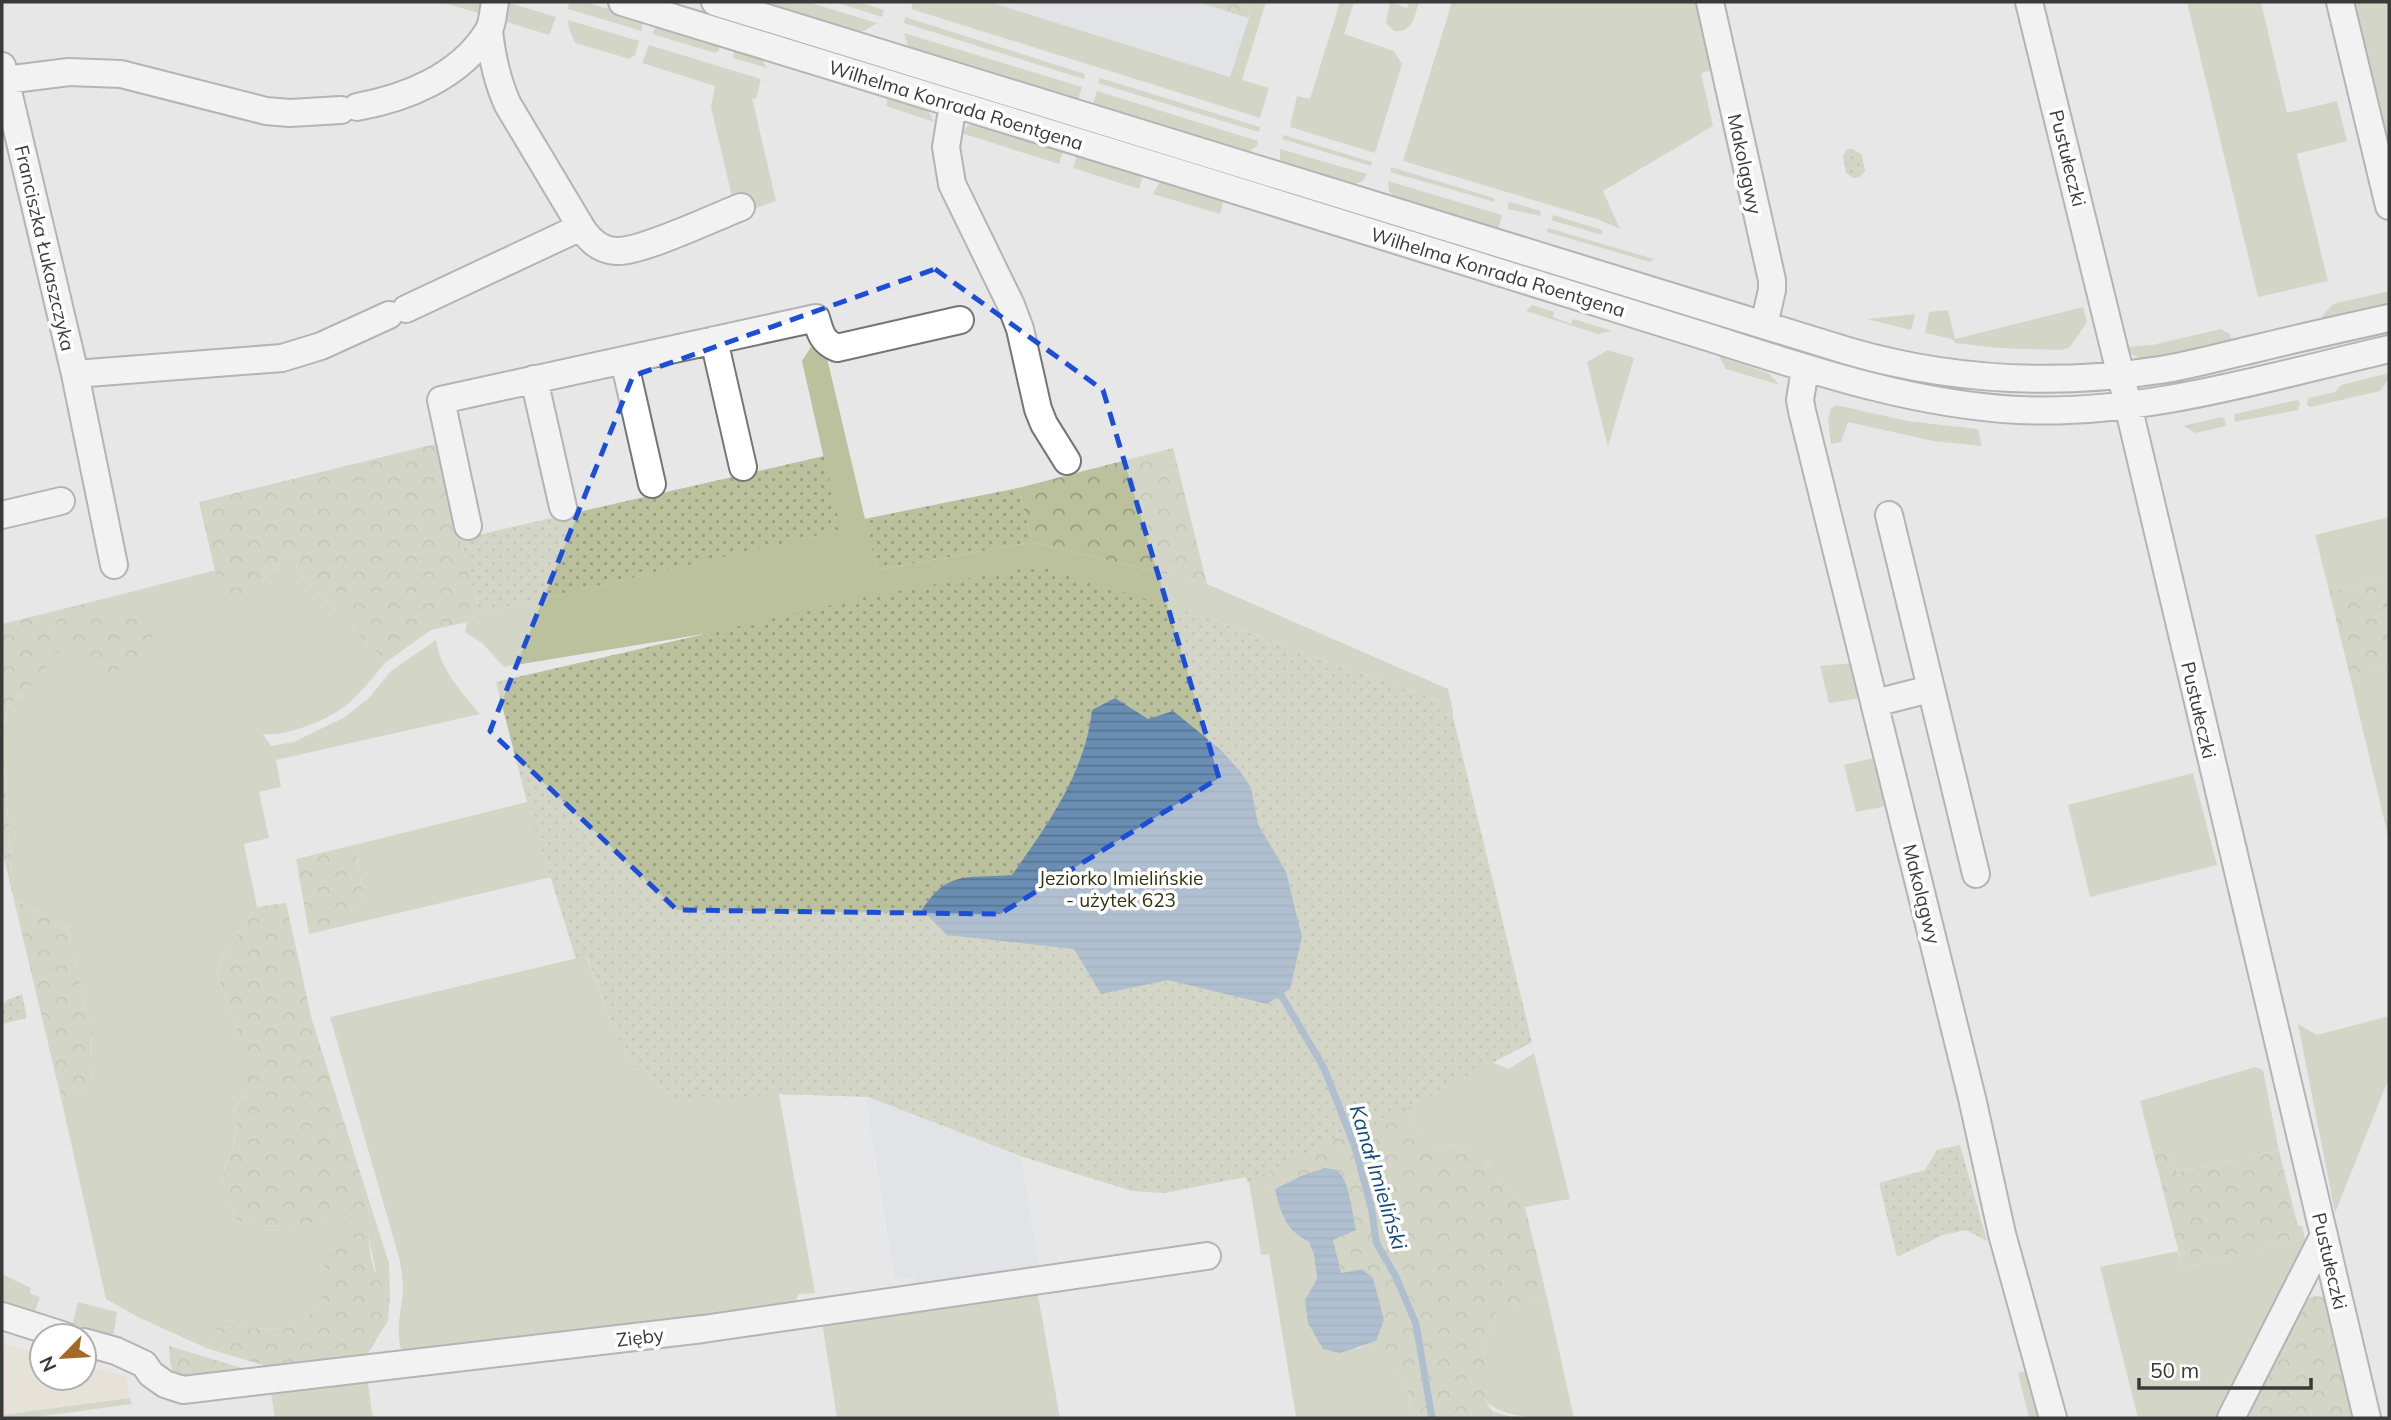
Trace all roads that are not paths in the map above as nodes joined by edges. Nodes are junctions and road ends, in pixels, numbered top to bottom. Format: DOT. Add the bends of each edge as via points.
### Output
graph roads {
  1 [pos="495,2"];
  2 [pos="622,2"];
  3 [pos="715,2"];
  4 [pos="1710,2"];
  5 [pos="2029,2"];
  6 [pos="2340,2"];
  7 [pos="489,32"];
  8 [pos="4,73"];
  9 [pos="953,104"];
  10 [pos="2389,205"];
  11 [pos="741,207"];
  12 [pos="581,227"];
  13 [pos="2389,318"];
  14 [pos="960,320"];
  15 [pos="1764,325"];
  16 [pos="715,340"];
  17 [pos="2389,349"];
  18 [pos="624,360"];
  19 [pos="1805,369"];
  20 [pos="75,374"];
  21 [pos="2120,375"];
  22 [pos="534,379"];
  23 [pos="2128,405"];
  24 [pos="1067,461"];
  25 [pos="743,467"];
  26 [pos="652,484"];
  27 [pos="61,501"];
  28 [pos="563,507"];
  29 [pos="1889,515"];
  30 [pos="2,516"];
  31 [pos="468,526"];
  32 [pos="114,565"];
  33 [pos="1930,689"];
  34 [pos="1875,703"];
  35 [pos="1976,874"];
  36 [pos="2324,1235"];
  37 [pos="1207,1256"];
  38 [pos="2,1316"];
  39 [pos="28,1324"];
  40 [pos="98,1346"];
  41 [pos="2053,1418"];
  42 [pos="2231,1418"];
  43 [pos="2367,1418"];
  1 -- 7 [label="street"];
  2 -- 9 [label="street, Wilhelma Konrada Roentgena"];
  3 -- 15 [label="street, Wilhelma Konrada Roentgena"];
  4 -- 15 [label="street, Makolągwy" via="1772,280"];
  5 -- 21 [label="street, Pustułeczki"];
  6 -- 10 [label="street"];
  7 -- 8 [label="street" via="470,55 436,80 399,98 302,113 266,111 121,74"];
  7 -- 12 [label="street" via="498,84"];
  8 -- 20 [label="street, Franciszka Łukaszczyka"];
  9 -- 19 [label="street, Wilhelma Konrada Roentgena"];
  9 -- 24 [label="street" via="946,147 952,184 1011,305 1038,409"];
  11 -- 12 [label="street" via="627,251 602,248"];
  12 -- 20 [label="street, Franciszka Łukaszczyka" via="321,345 274,359"];
  13 -- 21 [label="street, Wilhelma Konrada Roentgena" via="2204,361"];
  14 -- 16 [label="street" via="843,348 825,342 816,318"];
  15 -- 21 [label="street, Wilhelma Konrada Roentgena" via="1939,373 2027,380"];
  16 -- 18 [label="street"];
  16 -- 25 [label="street"];
  17 -- 23 [label="street, Wilhelma Konrada Roentgena"];
  18 -- 22 [label="street"];
  18 -- 26 [label="street"];
  19 -- 23 [label="street, Wilhelma Konrada Roentgena" via="1957,405 2035,410"];
  19 -- 34 [label="street, Makolągwy" via="1802,411"];
  20 -- 32 [label="street, Franciszka Łukaszczyka"];
  21 -- 23 [label="street, Pustułeczki"];
  22 -- 28 [label="street"];
  22 -- 31 [label="street" via="441,400"];
  23 -- 36 [label="street, Pustułeczki"];
  27 -- 30 [label="street"];
  29 -- 33 [label="street"];
  33 -- 34 [label="street"];
  33 -- 35 [label="street"];
  34 -- 41 [label="street, Makolągwy" via="2002,1234"];
  36 -- 42 [label="street"];
  36 -- 43 [label="street, Pustułeczki"];
  37 -- 40 [label="street, Zięby" via="703,1329 183,1390 165,1384 144,1364"];
  38 -- 39 [label="street"];
}
